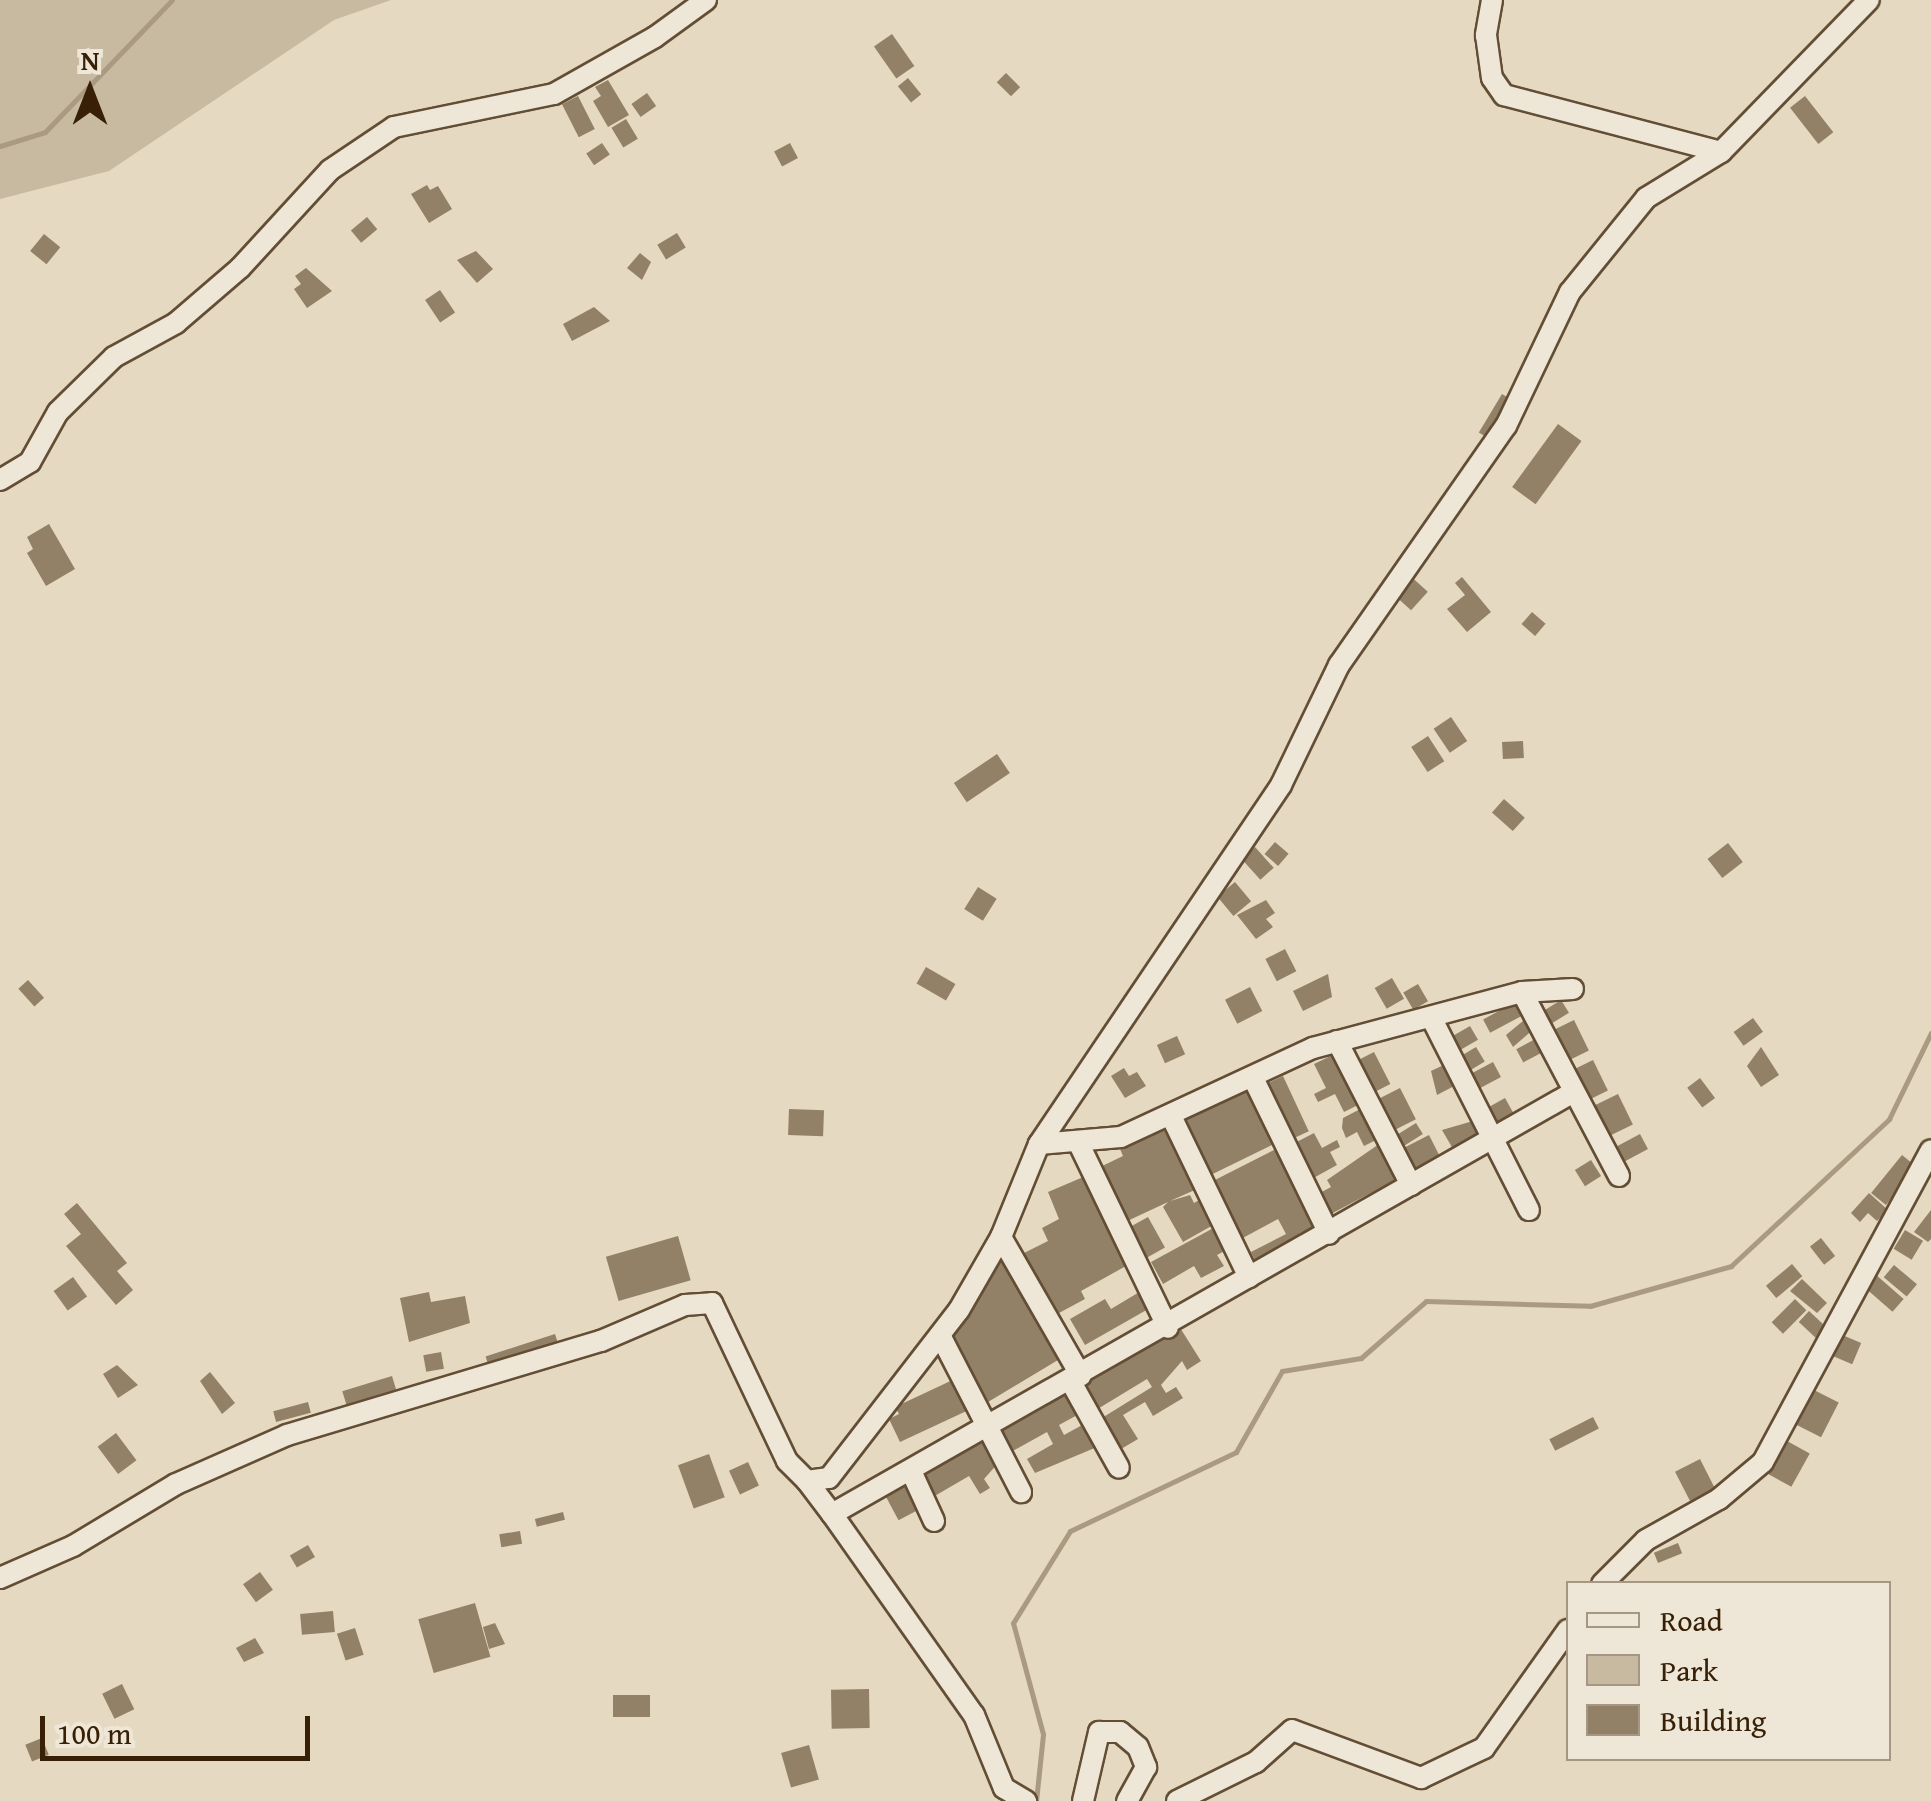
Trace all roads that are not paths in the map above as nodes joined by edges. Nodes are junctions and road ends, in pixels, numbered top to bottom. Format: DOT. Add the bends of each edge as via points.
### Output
graph roads {
  1 [pos="706,0"];
  2 [pos="1492,0"];
  3 [pos="1869,0"];
  4 [pos="1721,152"];
  5 [pos="0,480"];
  6 [pos="1573,989"];
  7 [pos="1522,992"];
  8 [pos="1433,1021"];
  9 [pos="1337,1042"];
  10 [pos="1254,1080"];
  11 [pos="1572,1093"];
  12 [pos="1172,1118"];
  13 [pos="1491,1137"];
  14 [pos="1038,1144"];
  15 [pos="1079,1144"];
  16 [pos="1931,1150"];
  17 [pos="1619,1176"];
  18 [pos="1411,1185"];
  19 [pos="1529,1210"];
  20 [pos="1330,1234"];
  21 [pos="1001,1237"];
  22 [pos="1249,1277"];
  23 [pos="1168,1328"];
  24 [pos="940,1335"];
  25 [pos="1076,1380"];
  26 [pos="990,1428"];
  27 [pos="1119,1468"];
  28 [pos="911,1471"];
  29 [pos="807,1480"];
  30 [pos="1022,1492"];
  31 [pos="832,1514"];
  32 [pos="934,1521"];
  33 [pos="0,1578"];
  34 [pos="1605,1581"];
  35 [pos="1566,1633"];
  36 [pos="1026,1801"];
  37 [pos="1083,1801"];
  38 [pos="1127,1801"];
  39 [pos="1177,1801"];
  1 -- 5 [label="street" via="655,38 554,94 394,128 330,170 240,268 176,323 114,357 58,412 30,462"];
  2 -- 4 [label="street" via="1486,35 1492,78 1504,95"];
  3 -- 4 [label="street"];
  4 -- 14 [label="street" via="1646,198 1570,292 1506,426 1339,665 1281,785"];
  6 -- 7 [label="street"];
  7 -- 8 [label="street"];
  7 -- 11 [label="street"];
  8 -- 9 [label="street"];
  8 -- 13 [label="street"];
  9 -- 10 [label="street" via="1294,1056"];
  9 -- 18 [label="street"];
  10 -- 12 [label="street"];
  10 -- 20 [label="street"];
  11 -- 13 [label="street"];
  11 -- 17 [label="street"];
  12 -- 15 [label="street"];
  12 -- 22 [label="street"];
  13 -- 18 [label="street"];
  13 -- 19 [label="street"];
  14 -- 15 [label="street"];
  14 -- 21 [label="street"];
  15 -- 23 [label="street"];
  16 -- 34 [label="street" via="1763,1462 1719,1499 1646,1540"];
  18 -- 20 [label="street"];
  20 -- 22 [label="street"];
  21 -- 24 [label="street"];
  21 -- 25 [label="street"];
  22 -- 23 [label="street"];
  23 -- 25 [label="street"];
  24 -- 26 [label="street"];
  24 -- 29 [label="street" via="829,1478"];
  25 -- 26 [label="street"];
  25 -- 27 [label="street"];
  26 -- 28 [label="street"];
  26 -- 30 [label="street"];
  28 -- 31 [label="street"];
  28 -- 32 [label="street"];
  29 -- 31 [label="street"];
  29 -- 33 [label="street" via="787,1460 712,1304 686,1305 601,1341 287,1436 176,1484 72,1546"];
  31 -- 36 [label="street" via="974,1716 1004,1788"];
  35 -- 39 [label="street" via="1484,1748 1421,1778 1292,1730 1256,1762"];
  37 -- 38 [label="street" via="1100,1732 1120,1732 1138,1747 1146,1767"];
}
